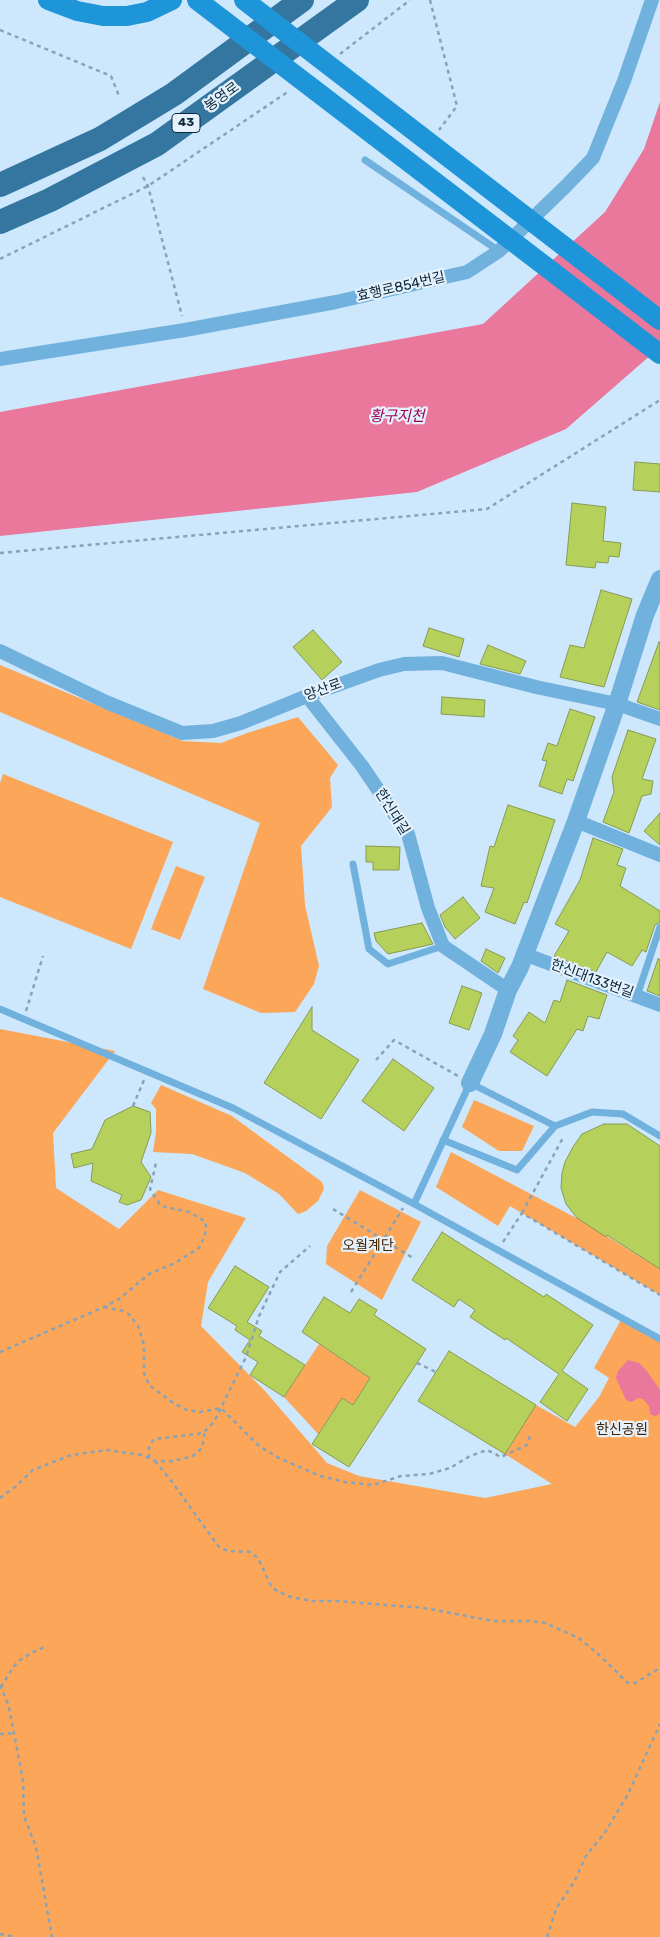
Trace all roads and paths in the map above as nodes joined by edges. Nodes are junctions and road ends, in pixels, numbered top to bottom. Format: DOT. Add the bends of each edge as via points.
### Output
graph roads {
  1 [pos="48,0"];
  2 [pos="172,0"];
  3 [pos="197,0"];
  4 [pos="244,0"];
  5 [pos="302,0"];
  6 [pos="357,0"];
  7 [pos="410,0"];
  8 [pos="430,0"];
  9 [pos="652,0"];
  10 [pos="0,30"];
  11 [pos="336,57"];
  12 [pos="290,91"];
  13 [pos="119,96"];
  14 [pos="434,136"];
  15 [pos="365,160"];
  16 [pos="143,178"];
  17 [pos="0,186"];
  18 [pos="148,186"];
  19 [pos="0,222"];
  20 [pos="499,251"];
  21 [pos="0,259"];
  22 [pos="660,320"];
  23 [pos="185,330"];
  24 [pos="660,354"];
  25 [pos="0,359"];
  26 [pos="660,400"];
  27 [pos="0,553"];
  28 [pos="660,579"];
  29 [pos="0,651"];
  30 [pos="307,696"];
  31 [pos="617,704"];
  32 [pos="659,720"];
  33 [pos="576,821"];
  34 [pos="660,855"];
  35 [pos="353,864"];
  36 [pos="660,927"];
  37 [pos="443,946"];
  38 [pos="524,954"];
  39 [pos="43,956"];
  40 [pos="508,990"];
  41 [pos="637,996"];
  42 [pos="660,1005"];
  43 [pos="0,1009"];
  44 [pos="23,1019"];
  45 [pos="376,1060"];
  46 [pos="148,1072"];
  47 [pos="470,1083"];
  48 [pos="133,1106"];
  49 [pos="555,1126"];
  50 [pos="564,1136"];
  51 [pos="660,1136"];
  52 [pos="443,1140"];
  53 [pos="156,1163"];
  54 [pos="410,1202"];
  55 [pos="333,1209"];
  56 [pos="522,1213"];
  57 [pos="385,1240"];
  58 [pos="310,1246"];
  59 [pos="498,1250"];
  60 [pos="413,1258"];
  61 [pos="352,1292"];
  62 [pos="660,1295"];
  63 [pos="104,1306"];
  64 [pos="660,1339"];
  65 [pos="0,1352"];
  66 [pos="418,1363"];
  67 [pos="436,1372"];
  68 [pos="221,1408"];
  69 [pos="205,1431"];
  70 [pos="530,1436"];
  71 [pos="149,1458"];
  72 [pos="155,1461"];
  73 [pos="0,1498"];
  74 [pos="48,1646"];
  75 [pos="660,1668"];
  76 [pos="1,1686"];
  77 [pos="660,1724"];
  78 [pos="14,1732"];
  79 [pos="0,1734"];
  80 [pos="0,1934"];
  81 [pos="16,1937"];
  82 [pos="52,1937"];
  83 [pos="547,1937"];
  1 -- 2 [label="main road" via="103,16 147,12"];
  3 -- 24 [label="main road, bridge"];
  4 -- 22 [label="main road, bridge"];
  5 -- 17 [label="highway, 43" via="174,94 100,139"];
  6 -- 19 [label="highway, 봉영로 / 43" via="157,144 50,200"];
  7 -- 11 [label="path"];
  8 -- 14 [label="path" via="457,106"];
  9 -- 20 [label="street, 효행로854번길" via="593,158"];
  10 -- 13 [label="path" via="111,76"];
  12 -- 18 [label="path"];
  15 -- 20 [label="lane"];
  16 -- 18 [label="path"];
  18 -- 21 [label="path"];
  18 -- 23 [label="path"];
  20 -- 23 [label="street, 효행로854번길" via="467,272 336,302"];
  23 -- 25 [label="street, 효행로854번길"];
  26 -- 27 [label="path" via="487,509"];
  28 -- 31 [label="street"];
  29 -- 30 [label="street, 양산로" via="106,702 182,733 212,731 241,723"];
  30 -- 31 [label="street, 양산로" via="379,670 404,664 442,663"];
  30 -- 37 [label="street, 한신대길" via="362,766 408,834 428,908"];
  31 -- 32 [label="street, 양산로"];
  31 -- 33 [label="street"];
  33 -- 34 [label="street"];
  33 -- 38 [label="street"];
  35 -- 37 [label="lane" via="369,949 388,964"];
  36 -- 41 [label="lane"];
  37 -- 40 [label="street"];
  38 -- 40 [label="street"];
  38 -- 41 [label="street, 한신대133번길"];
  39 -- 44 [label="path"];
  40 -- 47 [label="street" via="493,1034"];
  41 -- 42 [label="street, 한신대133번길"];
  43 -- 44 [label="lane"];
  44 -- 46 [label="lane"];
  45 -- 47 [label="path" via="394,1040"];
  46 -- 48 [label="path"];
  46 -- 54 [label="lane" via="233,1108"];
  47 -- 49 [label="lane"];
  47 -- 52 [label="lane"];
  49 -- 51 [label="lane" via="592,1112 623,1114"];
  49 -- 52 [label="lane" via="517,1170"];
  50 -- 56 [label="path"];
  52 -- 54 [label="lane"];
  53 -- 63 [label="path" via="150,1189 161,1206 189,1212 206,1222 205,1236 194,1252 150,1274"];
  54 -- 57 [label="path"];
  54 -- 59 [label="lane"];
  55 -- 57 [label="path"];
  56 -- 59 [label="path"];
  56 -- 62 [label="path"];
  57 -- 60 [label="path"];
  57 -- 61 [label="path"];
  58 -- 68 [label="path" via="280,1272 259,1316 246,1357"];
  59 -- 64 [label="lane"];
  63 -- 65 [label="path"];
  63 -- 68 [label="path" via="130,1315 138,1326 144,1345 144,1373 149,1385 187,1410 200,1412"];
  66 -- 67 [label="path"];
  68 -- 69 [label="path"];
  68 -- 70 [label="path" via="258,1446 279,1458 320,1476 363,1485 401,1476 440,1472 487,1450 501,1458 527,1445"];
  69 -- 71 [label="path" via="187,1437 154,1439 148,1446"];
  69 -- 72 [label="path" via="202,1448 194,1456"];
  71 -- 72 [label="path"];
  71 -- 73 [label="path" via="107,1450 71,1455 33,1470"];
  72 -- 75 [label="path" via="219,1547 228,1551 250,1552 258,1558 271,1586 291,1597 411,1607 493,1621 545,1623 578,1638 628,1683 635,1683"];
  74 -- 76 [label="path" via="20,1660"];
  76 -- 78 [label="path"];
  77 -- 83 [label="path" via="628,1794 606,1831 586,1856 556,1910"];
  78 -- 79 [label="path"];
  78 -- 82 [label="path" via="23,1782 24,1816 36,1847"];
  80 -- 81 [label="path"];
}
